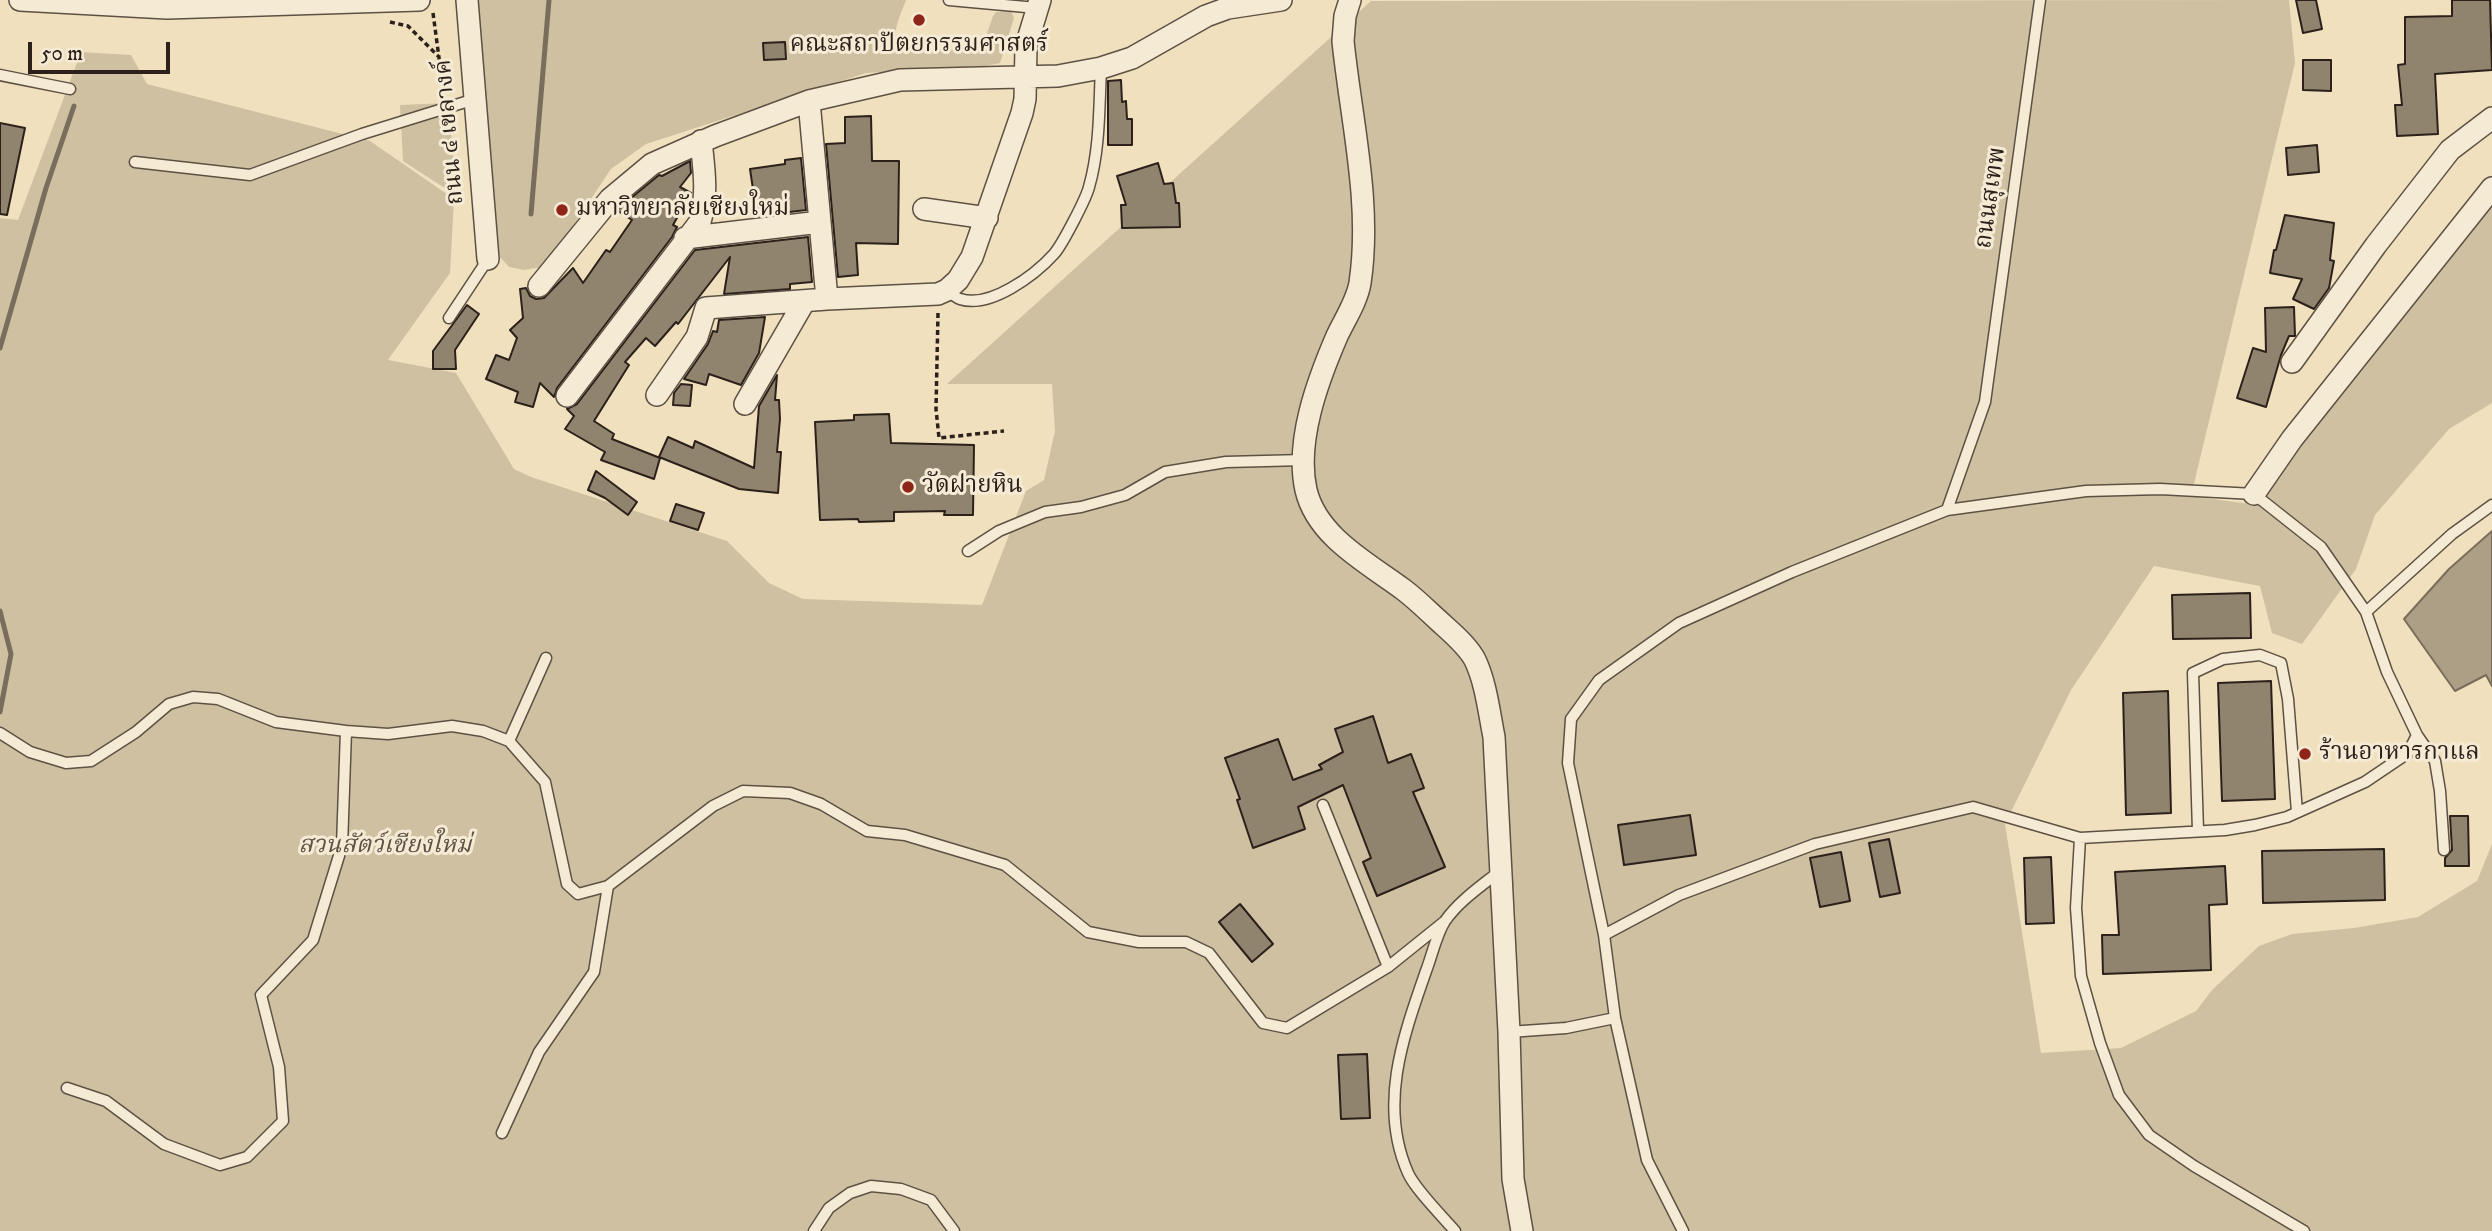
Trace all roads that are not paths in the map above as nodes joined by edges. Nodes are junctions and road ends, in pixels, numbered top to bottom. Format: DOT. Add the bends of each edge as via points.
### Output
graph roads {
  1 [pos="20,0"];
  2 [pos="467,0"];
  3 [pos="948,0"];
  4 [pos="1281,0"];
  5 [pos="1350,0"];
  6 [pos="2040,0"];
  7 [pos="265,3"];
  8 [pos="1039,4"];
  9 [pos="426,7"];
  10 [pos="1101,68"];
  11 [pos="0,75"];
  12 [pos="1026,76"];
  13 [pos="69,89"];
  14 [pos="475,99"];
  15 [pos="809,101"];
  16 [pos="2492,118"];
  17 [pos="701,141"];
  18 [pos="135,162"];
  19 [pos="2492,188"];
  20 [pos="924,209"];
  21 [pos="987,218"];
  22 [pos="820,222"];
  23 [pos="685,238"];
  24 [pos="488,259"];
  25 [pos="539,286"];
  26 [pos="942,292"];
  27 [pos="827,299"];
  28 [pos="804,302"];
  29 [pos="449,318"];
  30 [pos="2292,362"];
  31 [pos="657,395"];
  32 [pos="567,396"];
  33 [pos="745,404"];
  34 [pos="1304,460"];
  35 [pos="2254,494"];
  36 [pos="2492,505"];
  37 [pos="1947,510"];
  38 [pos="968,551"];
  39 [pos="2365,612"];
  40 [pos="545,658"];
  41 [pos="346,731"];
  42 [pos="0,733"];
  43 [pos="2417,735"];
  44 [pos="509,741"];
  45 [pos="1323,805"];
  46 [pos="2297,812"];
  47 [pos="2198,831"];
  48 [pos="2080,838"];
  49 [pos="2444,850"];
  50 [pos="1500,871"];
  51 [pos="608,886"];
  52 [pos="1444,922"];
  53 [pos="1604,935"];
  54 [pos="1388,967"];
  55 [pos="1615,1018"];
  56 [pos="1509,1032"];
  57 [pos="67,1088"];
  58 [pos="502,1133"];
  59 [pos="814,1231"];
  60 [pos="954,1231"];
  61 [pos="1455,1231"];
  62 [pos="1522,1231"];
  63 [pos="1683,1231"];
  64 [pos="2305,1231"];
  1 -- 7 [label="street" via="167,8"];
  2 -- 14 [label="street, ถนน ๔ เขลางค์"];
  3 -- 8 [label="lane"];
  4 -- 10 [label="street" via="1206,16 1132,58"];
  5 -- 34 [label="street" via="1343,41 1364,244 1359,286 1311,409"];
  6 -- 37 [label="lane, ถนนสุเทพ" via="1985,402"];
  7 -- 9 [label="street"];
  8 -- 12 [label="street" via="1026,46"];
  10 -- 12 [label="street"];
  10 -- 26 [label="lane" via="1098,141 1089,189 1055,253 994,298 960,299"];
  11 -- 13 [label="lane"];
  12 -- 15 [label="street" via="911,79"];
  12 -- 21 [label="street" via="1022,113"];
  14 -- 18 [label="lane" via="250,175"];
  14 -- 24 [label="street, ถนน ๔ เขลางค์"];
  15 -- 17 [label="street"];
  15 -- 22 [label="street"];
  16 -- 30 [label="street" via="2450,150"];
  17 -- 23 [label="street" via="705,205 700,222"];
  17 -- 25 [label="street" via="652,164 610,199"];
  19 -- 35 [label="street" via="2292,439"];
  20 -- 21 [label="street"];
  21 -- 26 [label="street" via="972,257 958,279"];
  22 -- 23 [label="street"];
  22 -- 27 [label="street"];
  23 -- 32 [label="street"];
  24 -- 29 [label="lane"];
  26 -- 27 [label="street"];
  27 -- 28 [label="street"];
  28 -- 31 [label="street" via="706,308 697,337"];
  28 -- 33 [label="street"];
  34 -- 38 [label="lane" via="1226,462 1165,472 1125,495 1045,512 999,531"];
  34 -- 50 [label="street" via="1306,489 1315,513 1331,534 1451,631 1474,659 1494,737"];
  35 -- 37 [label="lane" via="2087,491"];
  35 -- 39 [label="lane" via="2321,547"];
  36 -- 39 [label="lane" via="2452,534"];
  37 -- 53 [label="lane" via="1679,623 1599,680 1571,719 1568,763"];
  39 -- 43 [label="lane"];
  40 -- 44 [label="lane"];
  41 -- 42 [label="lane" via="276,722 218,698 193,697 169,704 91,761 66,763 30,752"];
  41 -- 44 [label="lane" via="388,734 452,726"];
  41 -- 57 [label="lane" via="342,846 313,940 261,995 279,1067 283,1121 247,1157 220,1166 164,1144 106,1101"];
  43 -- 46 [label="lane" via="2408,753 2365,782"];
  43 -- 49 [label="lane" via="2435,761"];
  44 -- 51 [label="lane" via="544,782 567,884 578,894"];
  45 -- 54 [label="lane"];
  46 -- 47 [label="lane" via="2255,825"];
  46 -- 47 [label="lane" via="2281,663 2260,655 2223,659 2193,673"];
  47 -- 48 [label="lane"];
  48 -- 53 [label="lane" via="1973,807 1815,844 1679,895"];
  48 -- 64 [label="lane" via="2077,908 2081,976 2119,1095 2148,1135"];
  50 -- 52 [label="lane"];
  50 -- 56 [label="street"];
  51 -- 54 [label="lane" via="713,806 743,791 790,793 821,804 867,831 905,835 1005,865 1088,932 1139,942 1186,942 1209,953 1263,1023 1287,1028"];
  51 -- 58 [label="lane" via="594,972 540,1052"];
  52 -- 54 [label="lane"];
  52 -- 61 [label="lane" via="1396,1064 1393,1098 1398,1142 1409,1175"];
  53 -- 55 [label="lane"];
  55 -- 56 [label="lane"];
  55 -- 63 [label="lane" via="1647,1160"];
  56 -- 62 [label="street" via="1513,1179"];
  59 -- 60 [label="lane" via="829,1208 850,1193 871,1186 901,1189 931,1200"];
}
